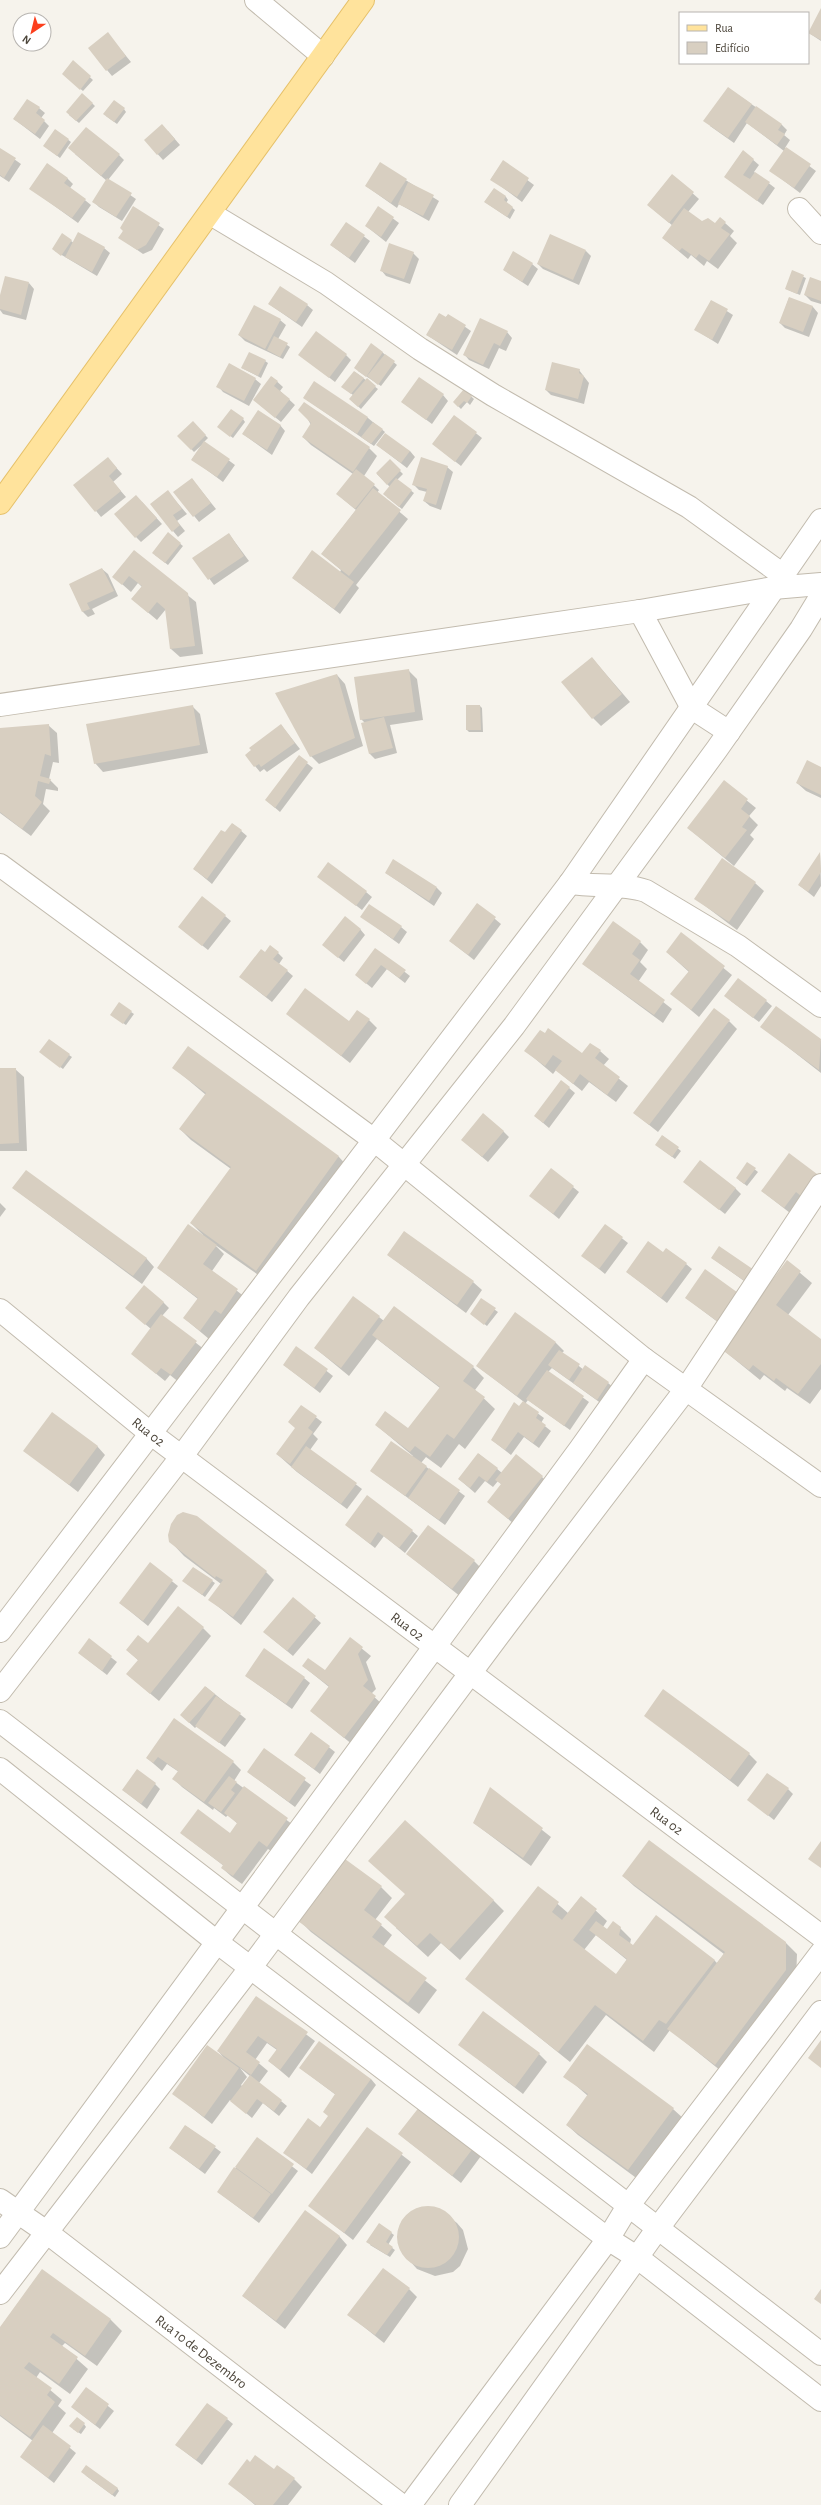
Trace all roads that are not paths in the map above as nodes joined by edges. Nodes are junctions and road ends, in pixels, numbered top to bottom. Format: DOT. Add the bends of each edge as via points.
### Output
graph roads {
  1 [pos="256,0"];
  2 [pos="363,0"];
  3 [pos="323,56"];
  4 [pos="799,209"];
  5 [pos="211,214"];
  6 [pos="821,233"];
  7 [pos="0,503"];
  8 [pos="821,520"];
  9 [pos="778,582"];
  10 [pos="821,584"];
  11 [pos="821,596"];
  12 [pos="640,611"];
  13 [pos="0,705"];
  14 [pos="692,708"];
  15 [pos="729,732"];
  16 [pos="0,865"];
  17 [pos="570,883"];
  18 [pos="618,886"];
  19 [pos="821,1006"];
  20 [pos="374,1140"];
  21 [pos="405,1164"];
  22 [pos="821,1185"];
  23 [pos="0,1310"];
  24 [pos="644,1359"];
  25 [pos="686,1389"];
  26 [pos="150,1434"];
  27 [pos="182,1456"];
  28 [pos="821,1486"];
  29 [pos="0,1631"];
  30 [pos="435,1646"];
  31 [pos="469,1674"];
  32 [pos="0,1691"];
  33 [pos="0,1721"];
  34 [pos="0,1769"];
  35 [pos="241,1908"];
  36 [pos="274,1935"];
  37 [pos="821,1936"];
  38 [pos="218,1943"];
  39 [pos="821,1953"];
  40 [pos="251,1967"];
  41 [pos="821,2012"];
  42 [pos="0,2200"];
  43 [pos="628,2206"];
  44 [pos="18,2214"];
  45 [pos="658,2228"];
  46 [pos="45,2231"];
  47 [pos="0,2237"];
  48 [pos="608,2239"];
  49 [pos="638,2258"];
  50 [pos="0,2293"];
  51 [pos="821,2354"];
  52 [pos="821,2400"];
  53 [pos="401,2505"];
  54 [pos="410,2505"];
  55 [pos="460,2505"];
  1 -- 3 [label="street"];
  2 -- 3 [label="main road"];
  3 -- 5 [label="main road"];
  4 -- 6 [label="street"];
  5 -- 7 [label="main road" via="112,346"];
  5 -- 9 [label="street" via="326,283 420,349 493,395 688,507"];
  8 -- 9 [label="street"];
  9 -- 10 [label="street"];
  9 -- 12 [label="street"];
  9 -- 14 [label="street"];
  11 -- 15 [label="street"];
  12 -- 13 [label="street"];
  12 -- 14 [label="street"];
  14 -- 15 [label="street"];
  14 -- 17 [label="street"];
  15 -- 18 [label="street"];
  16 -- 20 [label="street"];
  17 -- 18 [label="street" via="600,887"];
  17 -- 20 [label="street"];
  18 -- 19 [label="street" via="633,886 646,891 738,946"];
  18 -- 21 [label="street" via="514,1026"];
  20 -- 21 [label="street"];
  20 -- 26 [label="street"];
  21 -- 24 [label="street"];
  21 -- 27 [label="street" via="299,1297"];
  22 -- 25 [label="street"];
  23 -- 26 [label="street, Rua 02"];
  24 -- 25 [label="street"];
  24 -- 30 [label="street"];
  25 -- 28 [label="street"];
  25 -- 31 [label="street"];
  26 -- 27 [label="street, Rua 02"];
  26 -- 29 [label="street"];
  27 -- 30 [label="street, Rua 02"];
  27 -- 32 [label="street"];
  30 -- 31 [label="street, Rua 02"];
  30 -- 35 [label="street"];
  31 -- 36 [label="street"];
  31 -- 37 [label="street, Rua 02"];
  33 -- 35 [label="street"];
  34 -- 38 [label="street"];
  35 -- 36 [label="street"];
  35 -- 38 [label="street"];
  36 -- 40 [label="street"];
  36 -- 43 [label="street"];
  38 -- 40 [label="street"];
  38 -- 44 [label="street"];
  39 -- 43 [label="street"];
  40 -- 46 [label="street"];
  40 -- 48 [label="street"];
  41 -- 45 [label="street"];
  42 -- 44 [label="street, Rua 10 de Dezembro"];
  43 -- 45 [label="street"];
  43 -- 48 [label="street"];
  44 -- 46 [label="street, Rua 10 de Dezembro"];
  44 -- 47 [label="street"];
  45 -- 49 [label="street"];
  45 -- 51 [label="street"];
  46 -- 50 [label="street"];
  46 -- 53 [label="street, Rua 10 de Dezembro"];
  48 -- 49 [label="street"];
  48 -- 54 [label="street"];
  49 -- 52 [label="street"];
  49 -- 55 [label="street"];
}
